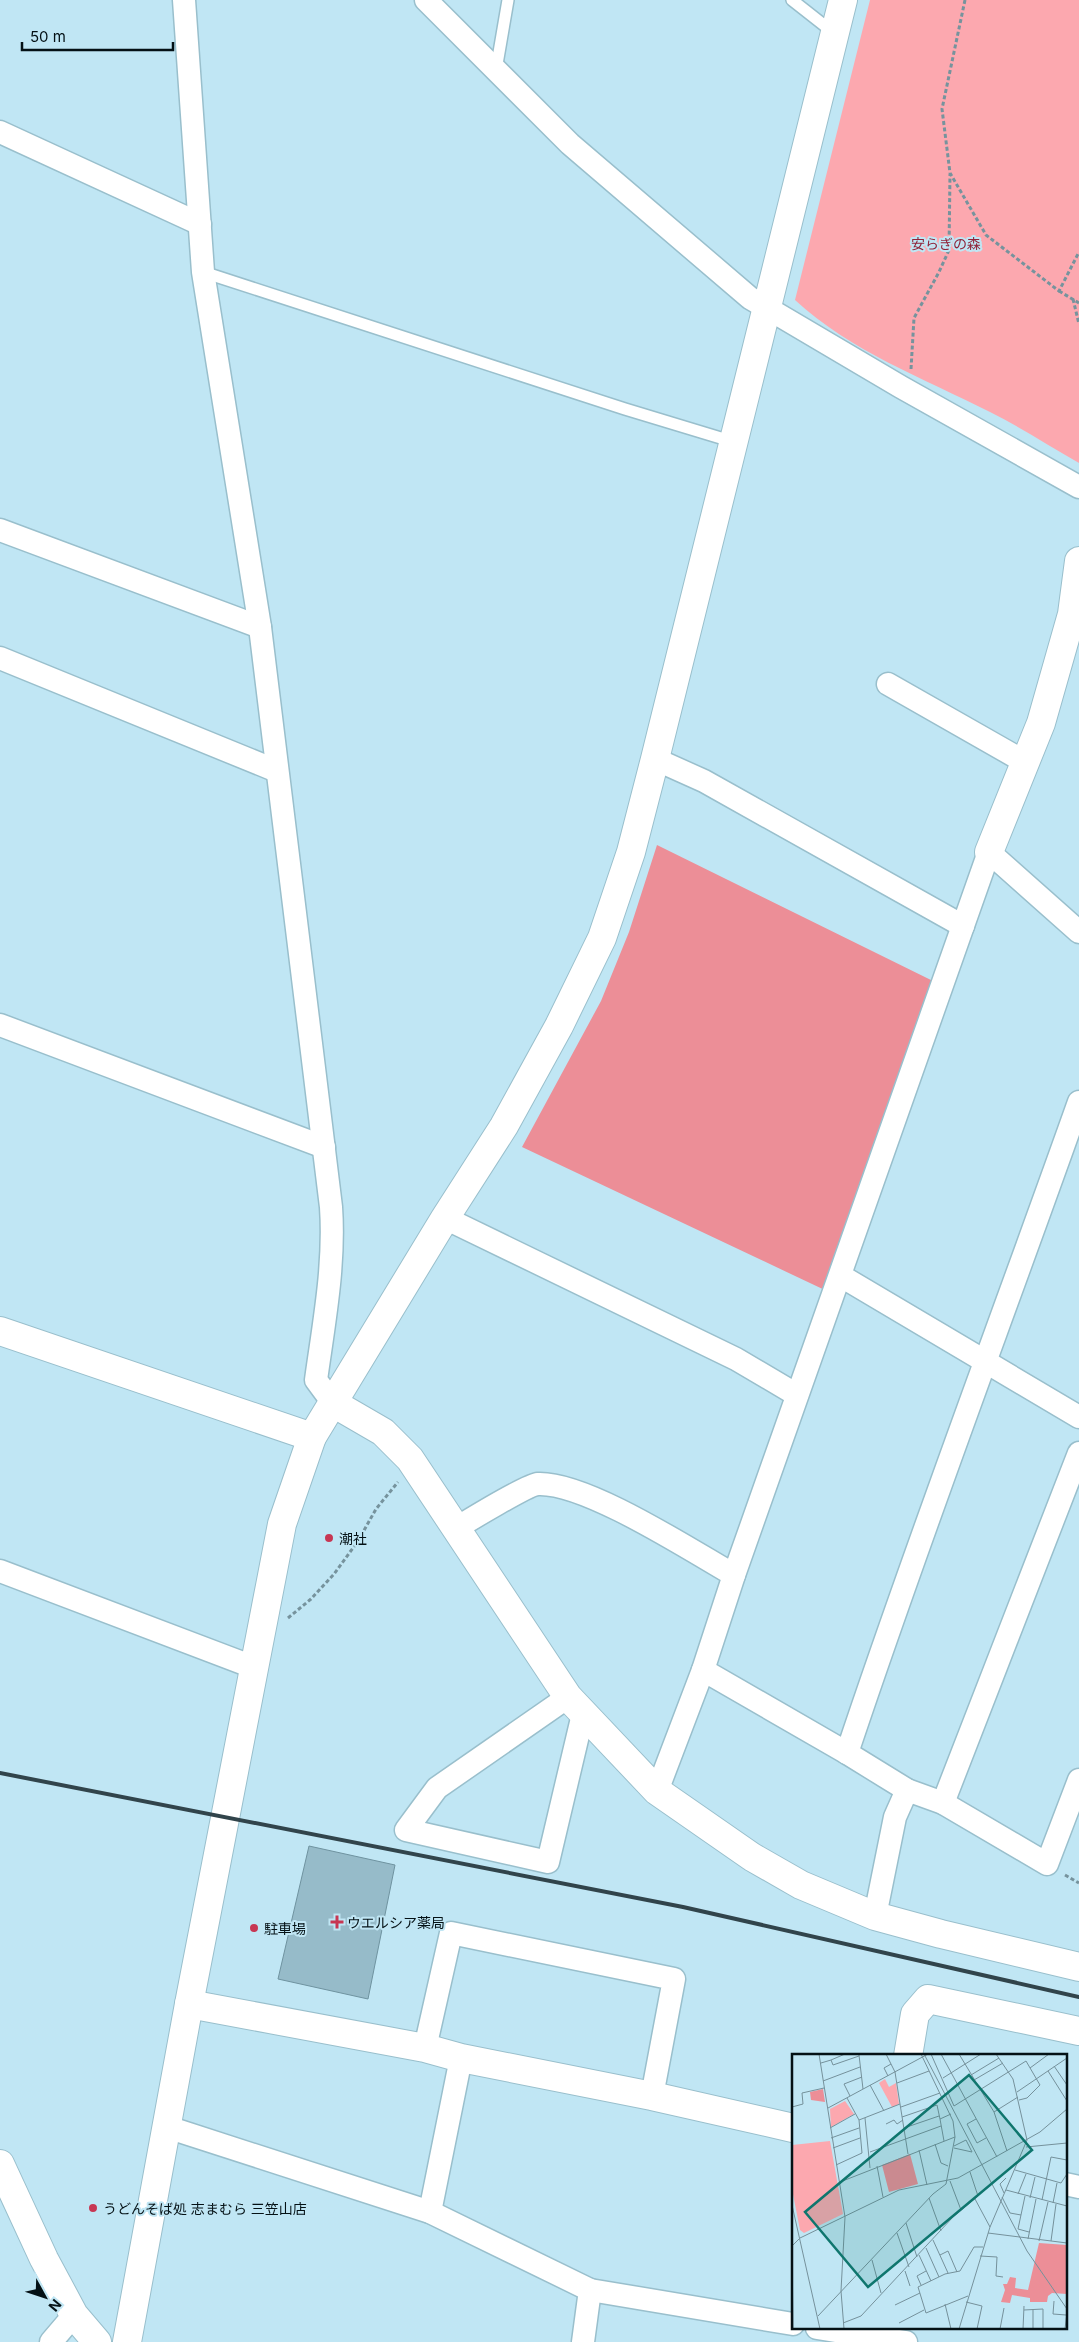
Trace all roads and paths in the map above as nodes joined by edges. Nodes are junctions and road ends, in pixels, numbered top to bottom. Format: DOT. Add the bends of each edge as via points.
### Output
graph roads {
  1 [pos="184,0"];
  2 [pos="426,0"];
  3 [pos="508,0"];
  4 [pos="792,0"];
  5 [pos="843,0"];
  6 [pos="965,0"];
  7 [pos="835,34"];
  8 [pos="495,72"];
  9 [pos="0,132"];
  10 [pos="950,173"];
  11 [pos="200,224"];
  12 [pos="1079,252"];
  13 [pos="203,272"];
  14 [pos="1059,291"];
  15 [pos="1073,300"];
  16 [pos="1079,303"];
  17 [pos="768,309"];
  18 [pos="1079,324"];
  19 [pos="901,387"];
  20 [pos="734,442"];
  21 [pos="1079,487"];
  22 [pos="0,530"];
  23 [pos="1079,561"];
  24 [pos="260,627"];
  25 [pos="0,658"];
  26 [pos="888,684"];
  27 [pos="655,759"];
  28 [pos="1025,762"];
  29 [pos="278,771"];
  30 [pos="988,852"];
  31 [pos="963,926"];
  32 [pos="1079,932"];
  33 [pos="0,1025"];
  34 [pos="1079,1102"];
  35 [pos="324,1147"];
  36 [pos="445,1218"];
  37 [pos="841,1276"];
  38 [pos="0,1331"];
  39 [pos="987,1362"];
  40 [pos="797,1395"];
  41 [pos="333,1403"];
  42 [pos="1079,1417"];
  43 [pos="312,1437"];
  44 [pos="1079,1453"];
  45 [pos="413,1464"];
  46 [pos="455,1529"];
  47 [pos="0,1571"];
  48 [pos="734,1575"];
  49 [pos="285,1620"];
  50 [pos="254,1667"];
  51 [pos="703,1670"];
  52 [pos="576,1706"];
  53 [pos="846,1753"];
  54 [pos="1079,1780"];
  55 [pos="907,1790"];
  56 [pos="657,1791"];
  57 [pos="944,1803"];
  58 [pos="875,1916"];
  59 [pos="1079,1967"];
  60 [pos="188,2004"];
  61 [pos="1079,2031"];
  62 [pos="425,2048"];
  63 [pos="908,2054"];
  64 [pos="461,2058"];
  65 [pos="652,2096"];
  66 [pos="167,2127"];
  67 [pos="792,2128"];
  68 [pos="0,2164"];
  69 [pos="1066,2184"];
  70 [pos="1079,2187"];
  71 [pos="430,2212"];
  72 [pos="590,2290"];
  73 [pos="74,2315"];
  74 [pos="792,2324"];
  75 [pos="830,2330"];
  76 [pos="868,2336"];
  77 [pos="51,2342"];
  78 [pos="98,2342"];
  79 [pos="127,2342"];
  80 [pos="583,2342"];
  81 [pos="906,2342"];
  1 -- 11 [label="street"];
  2 -- 8 [label="street"];
  3 -- 8 [label="lane"];
  4 -- 7 [label="lane"];
  5 -- 7 [label="street"];
  6 -- 10 [label="path" via="942,109"];
  7 -- 17 [label="street"];
  8 -- 17 [label="street" via="570,144 750,298"];
  9 -- 11 [label="street"];
  10 -- 14 [label="path" via="986,235"];
  10 -- 19 [label="path" via="949,250 914,318 911,374"];
  11 -- 13 [label="street"];
  12 -- 14 [label="path"];
  13 -- 20 [label="lane"];
  13 -- 24 [label="street"];
  14 -- 15 [label="path"];
  15 -- 16 [label="path"];
  15 -- 18 [label="path"];
  17 -- 19 [label="street"];
  17 -- 20 [label="street"];
  19 -- 21 [label="street"];
  20 -- 27 [label="street"];
  22 -- 24 [label="street"];
  23 -- 28 [label="street" via="1072,614 1041,724"];
  24 -- 29 [label="street"];
  25 -- 29 [label="street"];
  26 -- 28 [label="street"];
  27 -- 31 [label="street" via="704,781"];
  27 -- 36 [label="street" via="631,852 602,938 559,1026 504,1126"];
  28 -- 30 [label="street"];
  29 -- 35 [label="street"];
  30 -- 31 [label="street"];
  30 -- 32 [label="street"];
  31 -- 37 [label="street"];
  33 -- 35 [label="street"];
  34 -- 39 [label="street"];
  35 -- 41 [label="street" via="333,1238 316,1380"];
  36 -- 40 [label="street" via="736,1359"];
  36 -- 41 [label="street"];
  37 -- 39 [label="street"];
  37 -- 40 [label="street"];
  38 -- 43 [label="street"];
  39 -- 42 [label="street"];
  39 -- 53 [label="street" via="905,1581"];
  40 -- 48 [label="street"];
  41 -- 43 [label="street"];
  41 -- 45 [label="street" via="383,1432"];
  43 -- 50 [label="street" via="282,1524"];
  44 -- 57 [label="street"];
  45 -- 46 [label="street"];
  45 -- 49 [label="path" via="376,1509 334,1574 312,1599"];
  46 -- 48 [label="street" via="537,1484 580,1491"];
  46 -- 52 [label="street"];
  47 -- 50 [label="street"];
  48 -- 51 [label="street"];
  50 -- 60 [label="street"];
  51 -- 53 [label="street"];
  51 -- 56 [label="street"];
  52 -- 52 [label="street" via="548,1862 406,1830 437,1788"];
  52 -- 56 [label="street"];
  53 -- 55 [label="street"];
  54 -- 57 [label="street" via="1047,1864"];
  55 -- 57 [label="street"];
  55 -- 58 [label="street" via="895,1817"];
  56 -- 58 [label="street" via="752,1857 801,1885"];
  58 -- 59 [label="street"];
  60 -- 62 [label="street"];
  60 -- 66 [label="street"];
  61 -- 63 [label="street" via="928,1999 915,2014"];
  62 -- 64 [label="street"];
  62 -- 65 [label="street" via="451,1933 674,1979"];
  64 -- 65 [label="street"];
  64 -- 71 [label="street"];
  65 -- 67 [label="street"];
  66 -- 71 [label="street"];
  66 -- 79 [label="street"];
  68 -- 73 [label="street"];
  69 -- 70 [label="street"];
  71 -- 72 [label="street"];
  72 -- 74 [label="street"];
  72 -- 80 [label="street"];
  73 -- 77 [label="street"];
  73 -- 78 [label="street"];
  75 -- 76 [label="street"];
  76 -- 81 [label="street"];
}
